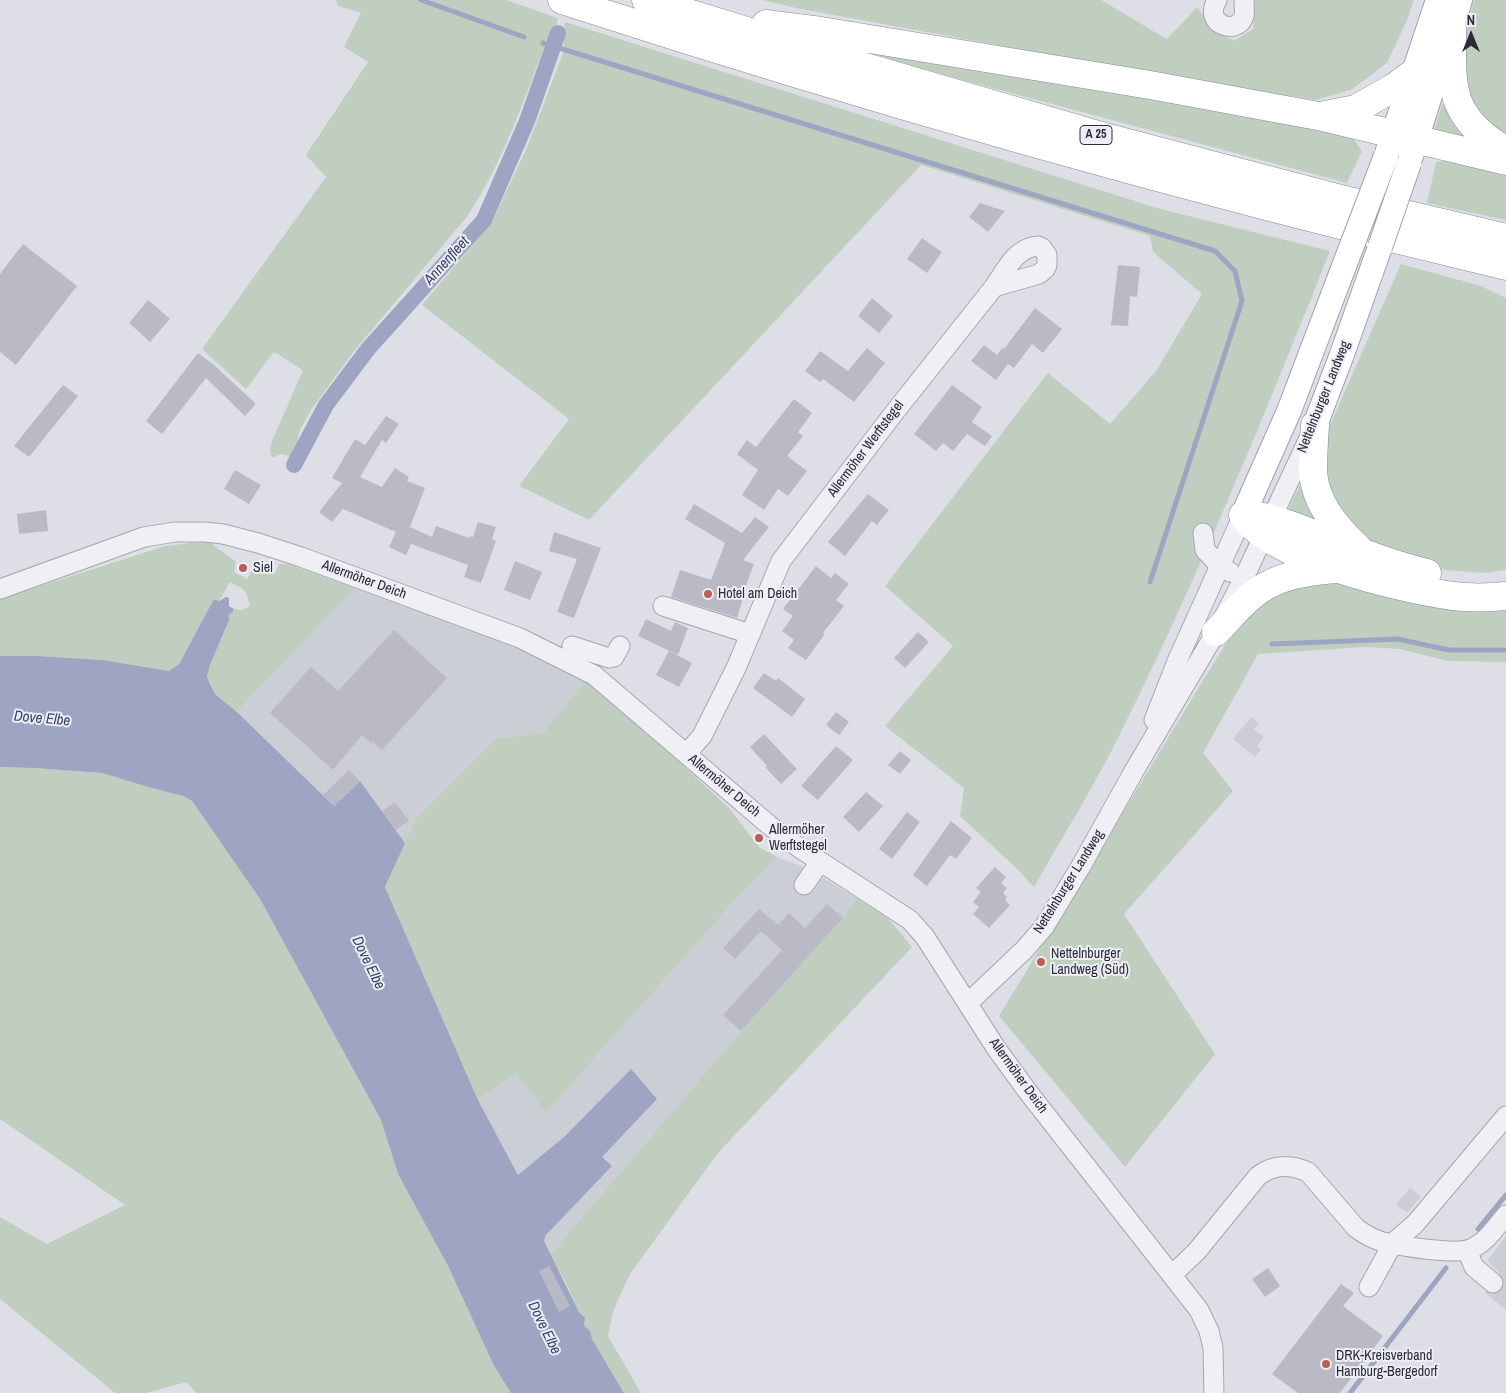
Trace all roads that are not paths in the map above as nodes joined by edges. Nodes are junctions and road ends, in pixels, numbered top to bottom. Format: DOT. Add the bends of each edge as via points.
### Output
graph roads {
  1 [pos="562,0"];
  2 [pos="646,0"];
  3 [pos="1217,0"];
  4 [pos="1244,0"];
  5 [pos="1438,0"];
  6 [pos="1460,0"];
  7 [pos="692,15"];
  8 [pos="1452,28"];
  9 [pos="1415,72"];
  10 [pos="1318,116"];
  11 [pos="1401,148"];
  12 [pos="1506,151"];
  13 [pos="1506,161"];
  14 [pos="1506,238"];
  15 [pos="1454,254"];
  16 [pos="1506,266"];
  17 [pos="1506,285"];
  18 [pos="994,287"];
  19 [pos="1315,425"];
  20 [pos="1243,515"];
  21 [pos="1267,527"];
  22 [pos="1203,533"];
  23 [pos="1364,553"];
  24 [pos="1220,566"];
  25 [pos="1337,569"];
  26 [pos="1506,578"];
  27 [pos="0,589"];
  28 [pos="1256,590"];
  29 [pos="1506,596"];
  30 [pos="663,606"];
  31 [pos="1216,632"];
  32 [pos="750,634"];
  33 [pos="572,646"];
  34 [pos="620,646"];
  35 [pos="686,754"];
  36 [pos="1134,771"];
  37 [pos="820,862"];
  38 [pos="804,885"];
  39 [pos="968,1003"];
  40 [pos="1506,1116"];
  41 [pos="1506,1215"];
  42 [pos="1393,1243"];
  43 [pos="1467,1250"];
  44 [pos="1173,1274"];
  45 [pos="1493,1283"];
  46 [pos="1369,1287"];
  47 [pos="1214,1393"];
  1 -- 15 [label="highway, A 25" via="1095,161"];
  2 -- 7 [label="highway, A 25"];
  3 -- 4 [label="street" via="1213,7 1215,20 1233,26 1244,16"];
  5 -- 9 [label="main road, Nettelnburger Landweg"];
  6 -- 8 [label="main road, Nettelnburger Landweg"];
  7 -- 10 [label="highway" via="820,31"];
  7 -- 14 [label="highway, A 25" via="1101,136"];
  8 -- 11 [label="main road, Nettelnburger Landweg"];
  8 -- 12 [label="highway" via="1452,79 1457,102 1468,121"];
  9 -- 10 [label="highway" via="1356,109"];
  9 -- 11 [label="main road, Nettelnburger Landweg"];
  10 -- 11 [label="highway"];
  11 -- 13 [label="highway"];
  11 -- 19 [label="main road, Nettelnburger Landweg, bridge" via="1366,289"];
  11 -- 20 [label="main road, Nettelnburger Landweg, bridge" via="1338,282 1289,411"];
  15 -- 16 [label="highway, A 25"];
  15 -- 17 [label="highway"];
  18 -- 32 [label="street, Allermöher Werftstegel" via="781,560"];
  19 -- 21 [label="street, Nettelnburger Landweg"];
  19 -- 23 [label="highway" via="1313,473 1323,507"];
  20 -- 21 [label="highway" via="1255,530"];
  20 -- 24 [label="street, Nettelnburger Landweg"];
  21 -- 23 [label="highway" via="1296,528"];
  21 -- 25 [label="highway" via="1308,557"];
  21 -- 28 [label="street, Nettelnburger Landweg"];
  22 -- 24 [label="street" via="1205,550"];
  23 -- 26 [label="highway" via="1445,578 1481,581"];
  24 -- 28 [label="street"];
  24 -- 36 [label="street, Nettelnburger Landweg" via="1178,659"];
  25 -- 28 [label="highway" via="1290,576"];
  25 -- 29 [label="highway" via="1437,593 1476,598"];
  27 -- 35 [label="street, Allermöher Deich" via="144,537 175,532 223,534 300,557 520,638 594,675"];
  28 -- 31 [label="highway"];
  30 -- 32 [label="street"];
  31 -- 36 [label="street, Nettelnburger Landweg"];
  32 -- 35 [label="street, Allermöher Werftstegel" via="702,736"];
  33 -- 34 [label="street" via="609,658 614,657"];
  35 -- 37 [label="street, Allermöher Deich" via="769,825"];
  36 -- 39 [label="street, Nettelnburger Landweg" via="1044,927"];
  37 -- 38 [label="street"];
  37 -- 39 [label="street, Allermöher Deich" via="910,920 926,938"];
  39 -- 44 [label="street, Allermöher Deich" via="1028,1092"];
  40 -- 42 [label="street" via="1415,1224"];
  41 -- 43 [label="street" via="1480,1244"];
  42 -- 43 [label="street" via="1428,1249"];
  42 -- 44 [label="street" via="1372,1238 1356,1228 1308,1172 1280,1166 1258,1176"];
  42 -- 46 [label="street"];
  43 -- 45 [label="street" via="1474,1267"];
  44 -- 47 [label="street, Allermöher Deich" via="1199,1310 1209,1331 1213,1348"];
}
